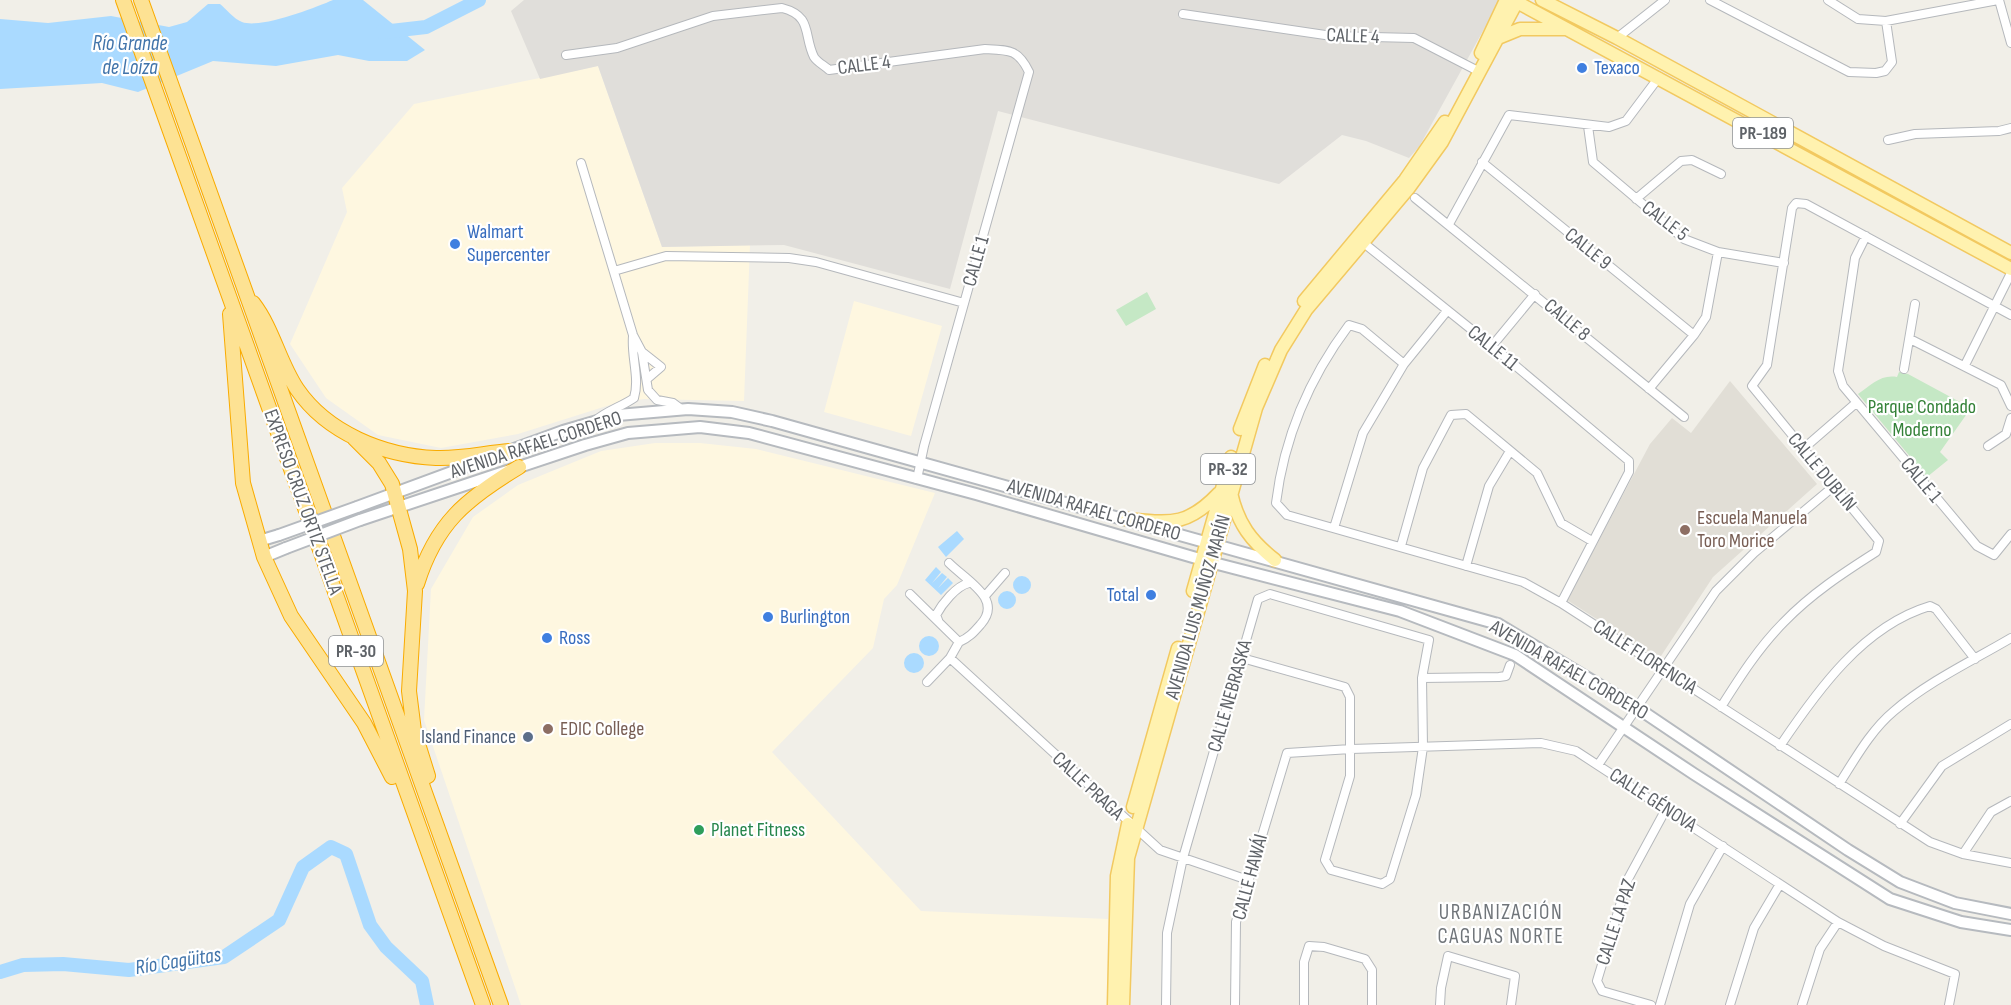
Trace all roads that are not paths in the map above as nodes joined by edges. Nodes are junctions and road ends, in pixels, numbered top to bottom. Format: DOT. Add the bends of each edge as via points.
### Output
graph roads {
  1 [pos="123,0"];
  2 [pos="141,0"];
  3 [pos="1497,0"];
  4 [pos="1665,0"];
  5 [pos="1710,0"];
  6 [pos="1828,0"];
  7 [pos="1942,0"];
  8 [pos="1998,0"];
  9 [pos="1514,1"];
  10 [pos="1547,2"];
  11 [pos="1943,10"];
  12 [pos="1184,14"];
  13 [pos="1499,18"];
  14 [pos="1886,21"];
  15 [pos="1568,29"];
  16 [pos="1498,38"];
  17 [pos="1617,38"];
  18 [pos="2011,44"];
  19 [pos="1009,50"];
  20 [pos="566,55"];
  21 [pos="1477,70"];
  22 [pos="1659,77"];
  23 [pos="1588,126"];
  24 [pos="2011,128"];
  25 [pos="1887,140"];
  26 [pos="1482,162"];
  27 [pos="581,163"];
  28 [pos="1721,174"];
  29 [pos="1415,198"];
  30 [pos="1636,199"];
  31 [pos="1449,224"];
  32 [pos="1866,236"];
  33 [pos="1360,240"];
  34 [pos="1718,252"];
  35 [pos="2011,253"];
  36 [pos="1784,263"];
  37 [pos="2011,268"];
  38 [pos="614,271"];
  39 [pos="2011,273"];
  40 [pos="244,291"];
  41 [pos="1535,294"];
  42 [pos="230,297"];
  43 [pos="964,303"];
  44 [pos="1915,304"];
  45 [pos="1996,306"];
  46 [pos="1447,311"];
  47 [pos="2011,315"];
  48 [pos="633,335"];
  49 [pos="1694,335"];
  50 [pos="1910,339"];
  51 [pos="1492,346"];
  52 [pos="642,352"];
  53 [pos="1404,364"];
  54 [pos="1965,365"];
  55 [pos="1904,369"];
  56 [pos="647,379"];
  57 [pos="1649,389"];
  58 [pos="1856,403"];
  59 [pos="2011,406"];
  60 [pos="682,409"];
  61 [pos="1684,417"];
  62 [pos="2011,418"];
  63 [pos="595,421"];
  64 [pos="354,438"];
  65 [pos="1988,446"];
  66 [pos="1803,449"];
  67 [pos="509,451"];
  68 [pos="1510,451"];
  69 [pos="921,461"];
  70 [pos="519,467"];
  71 [pos="917,479"];
  72 [pos="1834,486"];
  73 [pos="1226,490"];
  74 [pos="395,494"];
  75 [pos="400,508"];
  76 [pos="1126,519"];
  77 [pos="1334,528"];
  78 [pos="2011,534"];
  79 [pos="259,541"];
  80 [pos="1211,542"];
  81 [pos="1592,542"];
  82 [pos="1401,546"];
  83 [pos="264,557"];
  84 [pos="1275,560"];
  85 [pos="1206,561"];
  86 [pos="949,563"];
  87 [pos="1466,566"];
  88 [pos="1005,573"];
  89 [pos="969,583"];
  90 [pos="415,591"];
  91 [pos="910,594"];
  92 [pos="985,596"];
  93 [pos="1561,603"];
  94 [pos="939,621"];
  95 [pos="2011,638"];
  96 [pos="959,642"];
  97 [pos="950,658"];
  98 [pos="1242,658"];
  99 [pos="1975,659"];
  100 [pos="1509,665"];
  101 [pos="1661,668"];
  102 [pos="1422,678"];
  103 [pos="927,682"];
  104 [pos="1636,707"];
  105 [pos="1721,707"];
  106 [pos="2011,724"];
  107 [pos="1622,727"];
  108 [pos="1780,746"];
  109 [pos="1423,747"];
  110 [pos="1351,749"];
  111 [pos="1287,753"];
  112 [pos="1598,765"];
  113 [pos="1839,784"];
  114 [pos="2011,801"];
  115 [pos="1666,809"];
  116 [pos="435,823"];
  117 [pos="1900,824"];
  118 [pos="419,826"];
  119 [pos="1131,826"];
  120 [pos="1723,846"];
  121 [pos="1963,854"];
  122 [pos="1183,858"];
  123 [pos="2011,863"];
  124 [pos="1248,879"];
  125 [pos="1780,884"];
  126 [pos="2011,914"];
  127 [pos="1838,922"];
  128 [pos="2011,930"];
  129 [pos="483,1005"];
  130 [pos="501,1005"];
  131 [pos="1114,1005"];
  132 [pos="1123,1005"];
  133 [pos="1166,1005"];
  134 [pos="1235,1005"];
  135 [pos="1304,1005"];
  136 [pos="1372,1005"];
  137 [pos="1440,1005"];
  138 [pos="1510,1005"];
  139 [pos="1650,1005"];
  140 [pos="1660,1005"];
  141 [pos="1730,1005"];
  142 [pos="1802,1005"];
  143 [pos="1949,1005"];
  1 -- 42 [label="highway, EXPRESO CRUZ ORTIZ STELLA / PR-30"];
  2 -- 40 [label="highway, EXPRESO CRUZ ORTIZ STELLA / PR-30"];
  3 -- 13 [label="main road"];
  4 -- 17 [label="street"];
  5 -- 14 [label="street" via="1849,72 1876,74 1892,62"];
  6 -- 14 [label="street" via="1858,19"];
  7 -- 11 [label="street"];
  8 -- 11 [label="street"];
  8 -- 18 [label="street"];
  9 -- 13 [label="main road, AVENIDA LUIS MUÑOZ MARÍN / PR-32"];
  9 -- 15 [label="main road, PR-189"];
  9 -- 16 [label="main road, AVENIDA LUIS MUÑOZ MARÍN / PR-32"];
  10 -- 17 [label="main road, PR-189"];
  11 -- 14 [label="street"];
  12 -- 21 [label="street, CALLE 4" via="1332,36 1414,38"];
  13 -- 21 [label="main road, AVENIDA LUIS MUÑOZ MARÍN / PR-32"];
  15 -- 16 [label="main road" via="1520,29"];
  15 -- 22 [label="main road, PR-189"];
  16 -- 21 [label="main road, AVENIDA LUIS MUÑOZ MARÍN / PR-32"];
  17 -- 35 [label="main road, PR-189"];
  19 -- 20 [label="street, CALLE 4" via="985,49 829,70 815,59 804,21 793,11 782,8 713,16 617,48"];
  19 -- 43 [label="street, CALLE 1" via="1022,59 1029,72"];
  21 -- 33 [label="main road, AVENIDA LUIS MUÑOZ MARÍN / PR-32" via="1433,156"];
  22 -- 23 [label="street" via="1626,121 1609,128"];
  22 -- 37 [label="main road, PR-189"];
  23 -- 26 [label="street" via="1509,115"];
  23 -- 30 [label="street, CALLE 5" via="1593,162"];
  24 -- 25 [label="street" via="1915,134"];
  26 -- 31 [label="street"];
  26 -- 49 [label="street, CALLE 9"];
  27 -- 38 [label="street"];
  28 -- 30 [label="street" via="1692,160 1681,160"];
  29 -- 31 [label="street, CALLE 8"];
  30 -- 34 [label="street, CALLE 5" via="1684,239"];
  31 -- 41 [label="street, CALLE 8"];
  32 -- 36 [label="street, CALLE DUBLÍN" via="1806,204 1796,203"];
  32 -- 45 [label="street"];
  32 -- 58 [label="street, CALLE 1" via="1855,258 1838,371"];
  33 -- 46 [label="street, CALLE 11"];
  33 -- 73 [label="main road, AVENIDA LUIS MUÑOZ MARÍN / PR-32" via="1306,310 1281,350"];
  34 -- 36 [label="street, CALLE 5"];
  34 -- 49 [label="street" via="1706,317"];
  36 -- 66 [label="street, CALLE DUBLÍN" via="1767,365 1752,386"];
  38 -- 43 [label="street" via="666,256 789,258"];
  38 -- 48 [label="street"];
  39 -- 45 [label="street"];
  40 -- 64 [label="highway" via="263,316 287,371 306,400"];
  40 -- 116 [label="highway, EXPRESO CRUZ ORTIZ STELLA / PR-30"];
  41 -- 51 [label="street"];
  41 -- 57 [label="street, CALLE 8"];
  42 -- 79 [label="highway" via="240,459"];
  42 -- 118 [label="highway, EXPRESO CRUZ ORTIZ STELLA / PR-30"];
  43 -- 69 [label="street, CALLE 1"];
  44 -- 50 [label="street"];
  45 -- 47 [label="street"];
  45 -- 54 [label="street"];
  46 -- 51 [label="street, CALLE 11"];
  46 -- 53 [label="street"];
  48 -- 52 [label="street"];
  48 -- 63 [label="street" via="634,398"];
  49 -- 57 [label="street"];
  50 -- 54 [label="street"];
  50 -- 55 [label="street"];
  51 -- 81 [label="street, CALLE 11" via="1629,461 1629,472"];
  52 -- 56 [label="street"];
  52 -- 56 [label="street" via="660,367"];
  53 -- 77 [label="street" via="1364,433"];
  53 -- 77 [label="street, CALLE FLORENCIA" via="1362,329 1349,325 1328,353 1299,409 1276,503 1287,515"];
  54 -- 59 [label="street" via="2001,385"];
  56 -- 60 [label="street" via="648,390 657,400"];
  57 -- 61 [label="street, CALLE 8"];
  58 -- 66 [label="street"];
  58 -- 78 [label="street, CALLE 1" via="1977,546 1994,555"];
  60 -- 63 [label="main road, AVENIDA RAFAEL CORDERO"];
  60 -- 69 [label="main road, AVENIDA RAFAEL CORDERO" via="732,412"];
  62 -- 65 [label="street" via="2006,434"];
  63 -- 67 [label="main road, AVENIDA RAFAEL CORDERO"];
  64 -- 67 [label="highway" via="437,458"];
  64 -- 74 [label="highway" via="379,463"];
  66 -- 72 [label="street, CALLE DUBLÍN"];
  67 -- 74 [label="main road, AVENIDA RAFAEL CORDERO"];
  68 -- 81 [label="street" via="1537,473 1561,523"];
  68 -- 82 [label="street" via="1466,414 1451,415 1423,468"];
  68 -- 87 [label="street" via="1490,486"];
  69 -- 71 [label="street, CALLE 1"];
  69 -- 76 [label="main road, AVENIDA RAFAEL CORDERO"];
  70 -- 71 [label="main road, AVENIDA RAFAEL CORDERO" via="628,433 700,428 749,433"];
  70 -- 75 [label="main road, AVENIDA RAFAEL CORDERO"];
  70 -- 90 [label="highway" via="474,496 447,522 432,545"];
  71 -- 85 [label="main road, AVENIDA RAFAEL CORDERO"];
  72 -- 101 [label="street" via="1754,553 1716,591"];
  72 -- 105 [label="street, CALLE DUBLÍN" via="1879,541 1876,552 1831,581 1784,622 1751,660"];
  73 -- 76 [label="main road" via="1186,520 1168,523"];
  73 -- 80 [label="main road, AVENIDA LUIS MUÑOZ MARÍN / PR-32"];
  73 -- 84 [label="main road" via="1239,522 1259,548"];
  74 -- 75 [label="highway"];
  74 -- 79 [label="main road, AVENIDA RAFAEL CORDERO, bridge"];
  75 -- 83 [label="main road, AVENIDA RAFAEL CORDERO, bridge"];
  75 -- 90 [label="highway"];
  76 -- 80 [label="main road, AVENIDA RAFAEL CORDERO"];
  77 -- 82 [label="street, CALLE FLORENCIA"];
  79 -- 83 [label="highway"];
  80 -- 84 [label="main road, AVENIDA RAFAEL CORDERO"];
  80 -- 85 [label="main road, AVENIDA LUIS MUÑOZ MARÍN / PR-32"];
  81 -- 93 [label="street"];
  82 -- 87 [label="street, CALLE FLORENCIA"];
  83 -- 118 [label="highway" via="291,616 364,723"];
  84 -- 104 [label="main road, AVENIDA RAFAEL CORDERO" via="1498,624"];
  85 -- 107 [label="main road, AVENIDA RAFAEL CORDERO" via="1400,611 1515,655"];
  85 -- 119 [label="main road, AVENIDA LUIS MUÑOZ MARÍN / PR-32"];
  86 -- 89 [label="street"];
  87 -- 93 [label="street, CALLE FLORENCIA" via="1523,582"];
  88 -- 92 [label="street"];
  89 -- 92 [label="street"];
  89 -- 94 [label="street" via="962,584 940,608 936,615"];
  90 -- 116 [label="highway" via="409,667 411,713 429,780"];
  91 -- 94 [label="street"];
  92 -- 96 [label="street" via="990,607 988,616 968,638"];
  93 -- 101 [label="street, CALLE FLORENCIA"];
  94 -- 96 [label="street"];
  95 -- 99 [label="street"];
  96 -- 97 [label="street"];
  97 -- 103 [label="street"];
  97 -- 119 [label="street, CALLE PRAGA"];
  98 -- 102 [label="street, CALLE NEBRASKA" via="1258,599 1270,594 1429,640"];
  98 -- 110 [label="street" via="1345,687 1350,697"];
  98 -- 122 [label="street, CALLE NEBRASKA"];
  99 -- 108 [label="street" via="1936,609 1930,606 1919,610 1881,632 1845,661 1812,697"];
  99 -- 113 [label="street" via="1893,712"];
  100 -- 102 [label="street" via="1506,676"];
  101 -- 104 [label="street"];
  101 -- 105 [label="street, CALLE FLORENCIA"];
  102 -- 109 [label="street"];
  104 -- 107 [label="street"];
  104 -- 126 [label="main road, AVENIDA RAFAEL CORDERO" via="1900,882 1955,903"];
  105 -- 108 [label="street, CALLE FLORENCIA"];
  106 -- 117 [label="street" via="1942,766"];
  107 -- 112 [label="street"];
  107 -- 128 [label="main road, AVENIDA RAFAEL CORDERO" via="1890,899 1961,922"];
  108 -- 113 [label="street, CALLE FLORENCIA"];
  109 -- 110 [label="street, CALLE GÉNOVA"];
  109 -- 110 [label="street" via="1416,795 1390,879 1382,884 1332,870 1325,860 1350,776"];
  109 -- 112 [label="street, CALLE GÉNOVA" via="1541,743 1576,751"];
  110 -- 111 [label="street, CALLE GÉNOVA"];
  111 -- 124 [label="street, CALLE HAWÁI"];
  112 -- 115 [label="street, CALLE GÉNOVA"];
  113 -- 117 [label="street, CALLE FLORENCIA"];
  114 -- 121 [label="street" via="1991,812"];
  115 -- 120 [label="street, CALLE GÉNOVA"];
  115 -- 139 [label="street, CALLE LA PAZ" via="1628,879 1597,981 1602,991"];
  116 -- 130 [label="highway, EXPRESO CRUZ ORTIZ STELLA / PR-30"];
  117 -- 121 [label="street, CALLE FLORENCIA" via="1930,842"];
  118 -- 129 [label="highway, EXPRESO CRUZ ORTIZ STELLA / PR-30"];
  119 -- 122 [label="street, CALLE PRAGA" via="1160,850"];
  119 -- 131 [label="main road, AVENIDA LUIS MUÑOZ MARÍN / PR-32" via="1117,876"];
  119 -- 132 [label="main road, AVENIDA LUIS MUÑOZ MARÍN / PR-32" via="1125,882"];
  120 -- 125 [label="street, CALLE GÉNOVA"];
  120 -- 140 [label="street" via="1690,904"];
  121 -- 123 [label="street, CALLE FLORENCIA"];
  122 -- 124 [label="street, CALLE PRAGA"];
  122 -- 133 [label="street, CALLE NEBRASKA" via="1167,933"];
  124 -- 134 [label="street, CALLE HAWÁI" via="1236,922"];
  125 -- 127 [label="street, CALLE GÉNOVA"];
  125 -- 141 [label="street" via="1754,928"];
  127 -- 142 [label="street" via="1820,949"];
  127 -- 143 [label="street, CALLE GÉNOVA" via="1884,946 1955,974"];
  135 -- 136 [label="street" via="1304,962 1309,946 1324,946 1365,959 1372,970"];
  137 -- 138 [label="street" via="1448,956 1515,976"];
}
